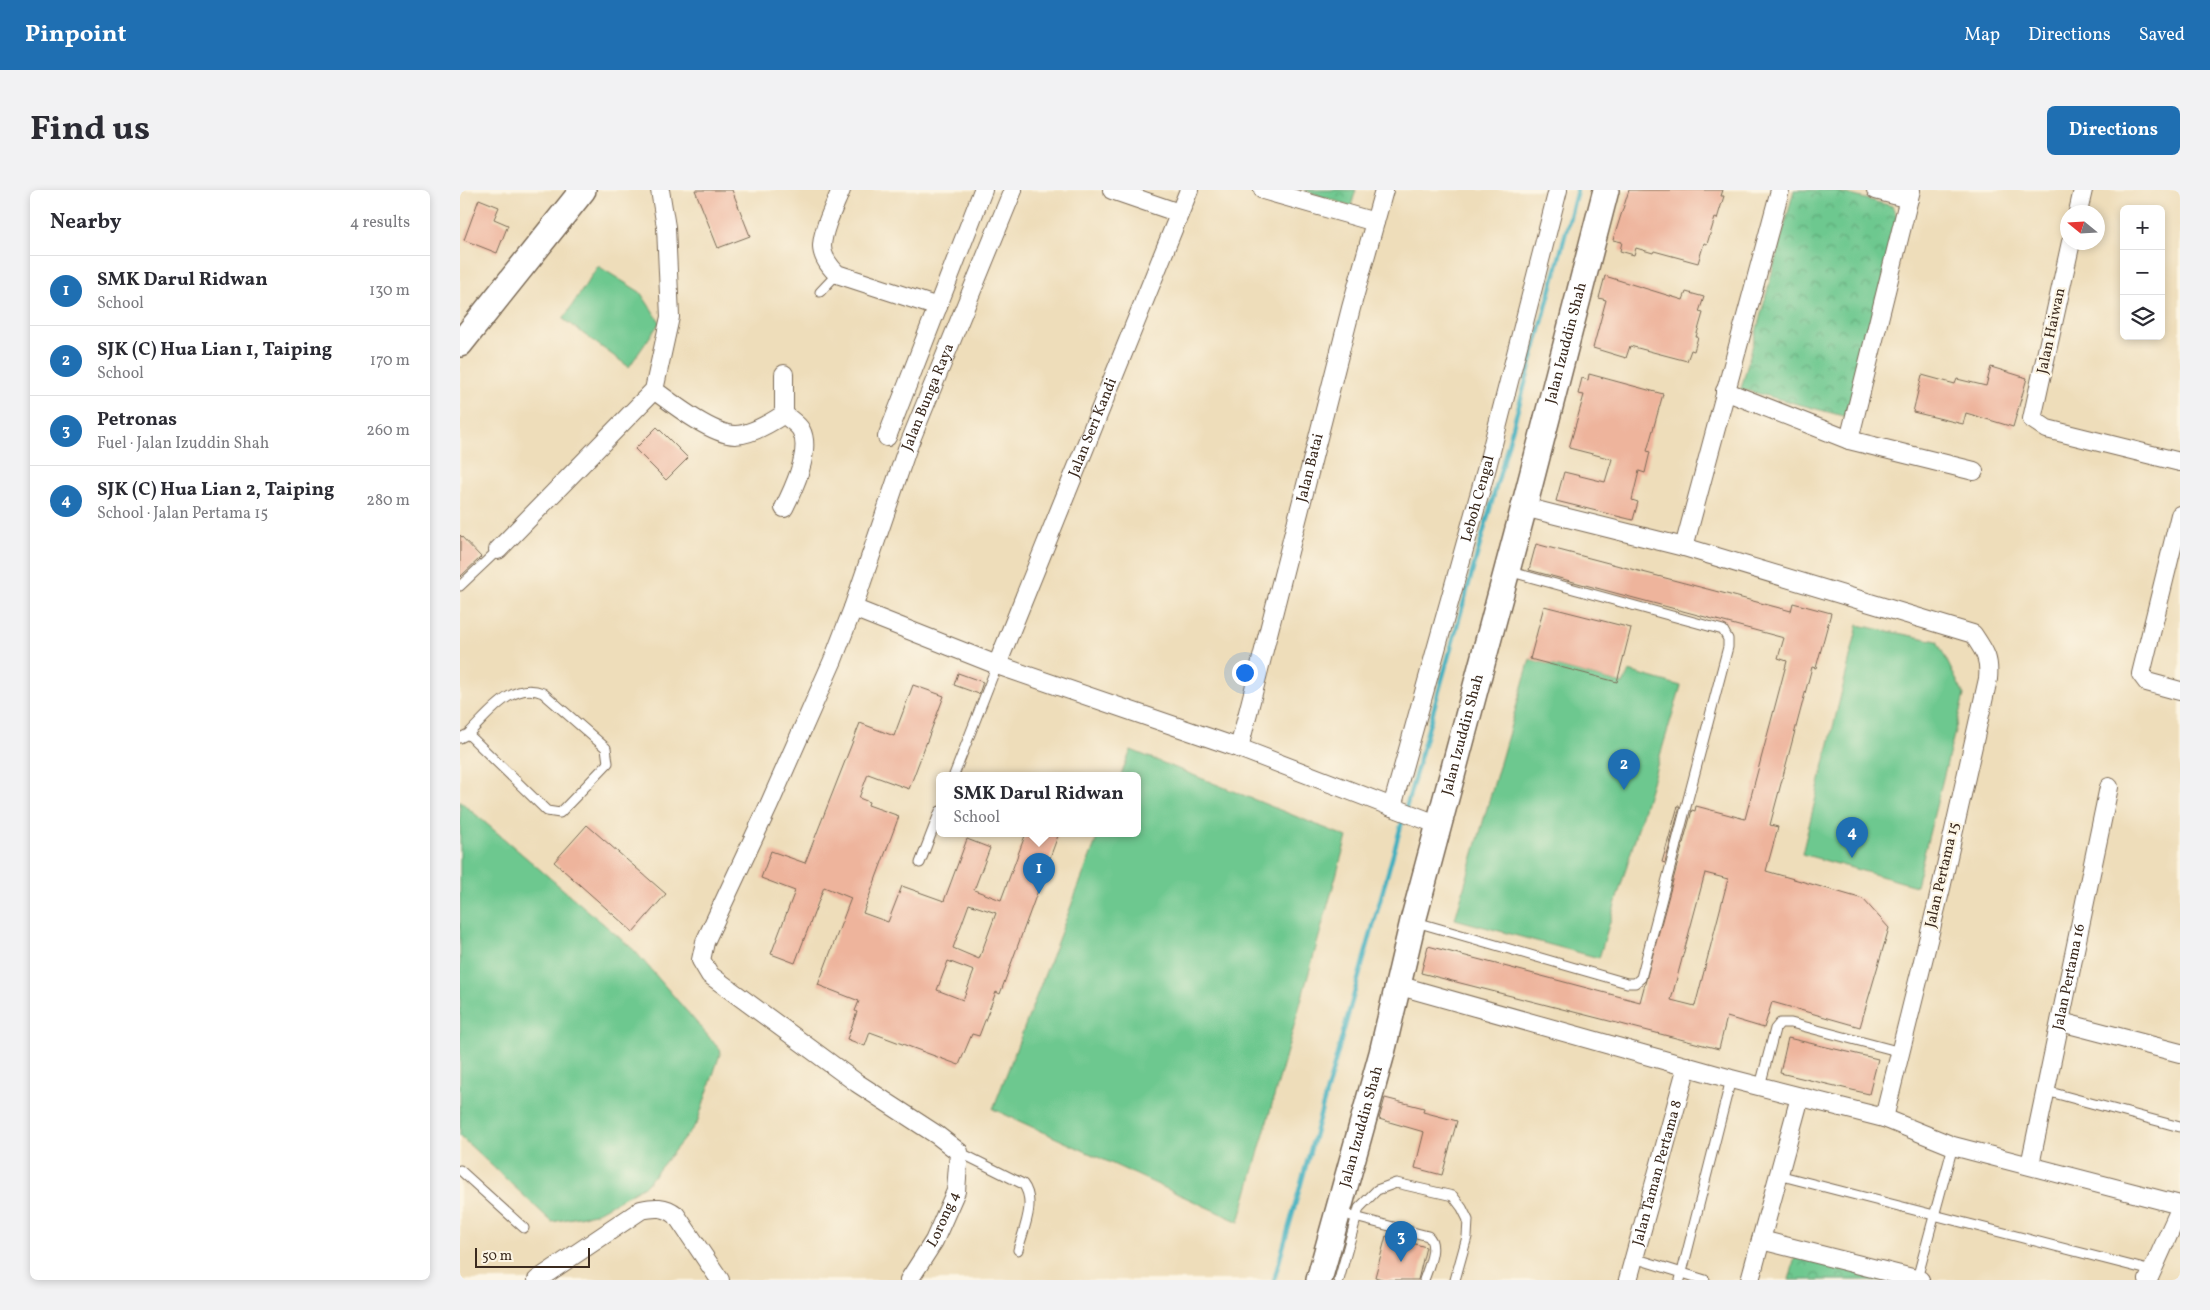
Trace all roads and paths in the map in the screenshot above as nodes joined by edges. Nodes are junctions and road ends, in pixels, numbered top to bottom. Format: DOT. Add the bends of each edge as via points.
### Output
graph roads {
  1 [pos="582,190"];
  2 [pos="660,190"];
  3 [pos="841,190"];
  4 [pos="983,190"];
  5 [pos="1013,190"];
  6 [pos="1112,190"];
  7 [pos="1189,190"];
  8 [pos="1263,190"];
  9 [pos="1384,190"];
  10 [pos="1558,190"];
  11 [pos="1606,190"];
  12 [pos="1780,190"];
  13 [pos="1876,190"];
  14 [pos="2083,190"];
  15 [pos="1910,195"];
  16 [pos="1156,198"];
  17 [pos="2080,205"];
  18 [pos="1179,213"];
  19 [pos="1375,222"];
  20 [pos="2069,250"];
  21 [pos="837,274"];
  22 [pos="820,292"];
  23 [pos="938,307"];
  24 [pos="460,344"];
  25 [pos="784,374"];
  26 [pos="654,390"];
  27 [pos="1725,391"];
  28 [pos="784,414"];
  29 [pos="887,437"];
  30 [pos="1849,440"];
  31 [pos="2180,462"];
  32 [pos="1974,471"];
  33 [pos="1524,507"];
  34 [pos="784,508"];
  35 [pos="2180,516"];
  36 [pos="1684,548"];
  37 [pos="498,550"];
  38 [pos="1507,571"];
  39 [pos="460,586"];
  40 [pos="854,608"];
  41 [pos="997,665"];
  42 [pos="2180,691"];
  43 [pos="464,736"];
  44 [pos="1239,748"];
  45 [pos="955,772"];
  46 [pos="2109,787"];
  47 [pos="1401,811"];
  48 [pos="936,821"];
  49 [pos="1439,825"];
  50 [pos="920,863"];
  51 [pos="1413,921"];
  52 [pos="1397,985"];
  53 [pos="2061,1022"];
  54 [pos="1901,1052"];
  55 [pos="2180,1053"];
  56 [pos="1687,1066"];
  57 [pos="1731,1079"];
  58 [pos="1760,1086"];
  59 [pos="2046,1091"];
  60 [pos="1800,1097"];
  61 [pos="1884,1118"];
  62 [pos="2180,1127"];
  63 [pos="1953,1146"];
  64 [pos="959,1152"];
  65 [pos="2030,1165"];
  66 [pos="460,1170"];
  67 [pos="1778,1175"];
  68 [pos="2180,1205"];
  69 [pos="2180,1209"];
  70 [pos="1935,1214"];
  71 [pos="1346,1215"];
  72 [pos="524,1228"];
  73 [pos="1761,1240"];
  74 [pos="1018,1250"];
  75 [pos="1634,1258"];
  76 [pos="1681,1276"];
  77 [pos="2150,1276"];
  78 [pos="537,1280"];
  79 [pos="720,1280"];
  80 [pos="909,1280"];
  81 [pos="1319,1280"];
  82 [pos="1339,1280"];
  83 [pos="1424,1280"];
  84 [pos="1455,1280"];
  85 [pos="1628,1280"];
  86 [pos="1706,1280"];
  87 [pos="1750,1280"];
  88 [pos="1919,1280"];
  1 -- 24 [label="main road"];
  2 -- 26 [label="street" via="666,227 670,317"];
  3 -- 21 [label="street" via="822,248 828,265"];
  4 -- 23 [label="street, Jalan Bunga Raya"];
  5 -- 40 [label="street, Jalan Bunga Raya" via="908,449"];
  6 -- 16 [label="street"];
  7 -- 18 [label="street, Jalan Seri Kandi"];
  8 -- 19 [label="street"];
  9 -- 19 [label="street, Jalan Batai"];
  10 -- 47 [label="street, Leboh Cengal"];
  11 -- 33 [label="main road, Jalan Izuddin Shah"];
  12 -- 27 [label="street"];
  13 -- 15 [label="street"];
  14 -- 17 [label="street"];
  15 -- 30 [label="street"];
  16 -- 18 [label="street"];
  18 -- 41 [label="street, Jalan Seri Kandi"];
  19 -- 44 [label="street, Jalan Batai"];
  20 -- 31 [label="street, Jalan Haiwan" via="2032,419 2047,429"];
  21 -- 22 [label="lane"];
  21 -- 23 [label="street"];
  23 -- 29 [label="street, Jalan Bunga Raya"];
  25 -- 28 [label="street"];
  26 -- 28 [label="street" via="712,428 735,434 766,426"];
  26 -- 37 [label="street"];
  27 -- 30 [label="street"];
  27 -- 36 [label="street"];
  28 -- 34 [label="street" via="801,430 805,445 798,478"];
  30 -- 32 [label="street"];
  33 -- 36 [label="street"];
  33 -- 38 [label="main road, Jalan Izuddin Shah"];
  35 -- 42 [label="street" via="2141,674 2147,682"];
  36 -- 54 [label="street, Jalan Pertama 15" via="1973,634 1989,663 1988,680 1941,888"];
  37 -- 39 [label="lane"];
  38 -- 49 [label="main road, Jalan Izuddin Shah"];
  38 -- 51 [label="lane" via="1727,634 1728,647 1651,941 1641,978 1635,983 1628,983"];
  40 -- 41 [label="street"];
  40 -- 64 [label="street, Jalan Bunga Raya" via="785,770 705,942 700,960 710,975 857,1083"];
  41 -- 44 [label="street"];
  41 -- 45 [label="lane"];
  43 -- 43 [label="lane" via="507,697 533,688 606,748 608,763 560,813 554,814"];
  44 -- 47 [label="street"];
  46 -- 53 [label="street, Jalan Pertama 16"];
  47 -- 49 [label="street"];
  48 -- 50 [label="lane"];
  49 -- 51 [label="main road, Jalan Izuddin Shah"];
  51 -- 52 [label="main road, Jalan Izuddin Shah"];
  52 -- 56 [label="street"];
  52 -- 71 [label="main road, Jalan Izuddin Shah"];
  53 -- 55 [label="street"];
  53 -- 59 [label="street, Jalan Pertama 16"];
  54 -- 58 [label="lane" via="1791,1023 1780,1023 1775,1029"];
  54 -- 61 [label="street, Jalan Pertama 15"];
  56 -- 57 [label="street"];
  56 -- 75 [label="street, Jalan Taman Pertama 8"];
  57 -- 58 [label="street"];
  57 -- 76 [label="lane"];
  58 -- 60 [label="street"];
  59 -- 62 [label="lane"];
  59 -- 65 [label="street, Jalan Pertama 16"];
  60 -- 61 [label="street"];
  60 -- 67 [label="street"];
  61 -- 63 [label="street"];
  63 -- 65 [label="street"];
  63 -- 70 [label="lane"];
  64 -- 74 [label="lane" via="1023,1184 1029,1192 1030,1203"];
  64 -- 80 [label="street, Lorong 4" via="956,1191 934,1241"];
  65 -- 68 [label="street"];
  66 -- 72 [label="lane"];
  67 -- 70 [label="lane"];
  67 -- 73 [label="street"];
  69 -- 77 [label="street"];
  70 -- 77 [label="lane"];
  70 -- 88 [label="lane"];
  71 -- 81 [label="main road, Jalan Izuddin Shah"];
  71 -- 82 [label="lane"];
  71 -- 83 [label="lane" via="1432,1239 1434,1246"];
  71 -- 84 [label="lane" via="1359,1208 1377,1190 1396,1182 1453,1196 1468,1220 1468,1236"];
  73 -- 87 [label="street"];
  73 -- 88 [label="street"];
  75 -- 76 [label="lane"];
  75 -- 85 [label="street, Jalan Taman Pertama 8"];
  76 -- 86 [label="lane"];
  78 -- 79 [label="street" via="641,1210 658,1207 676,1215"];
}
